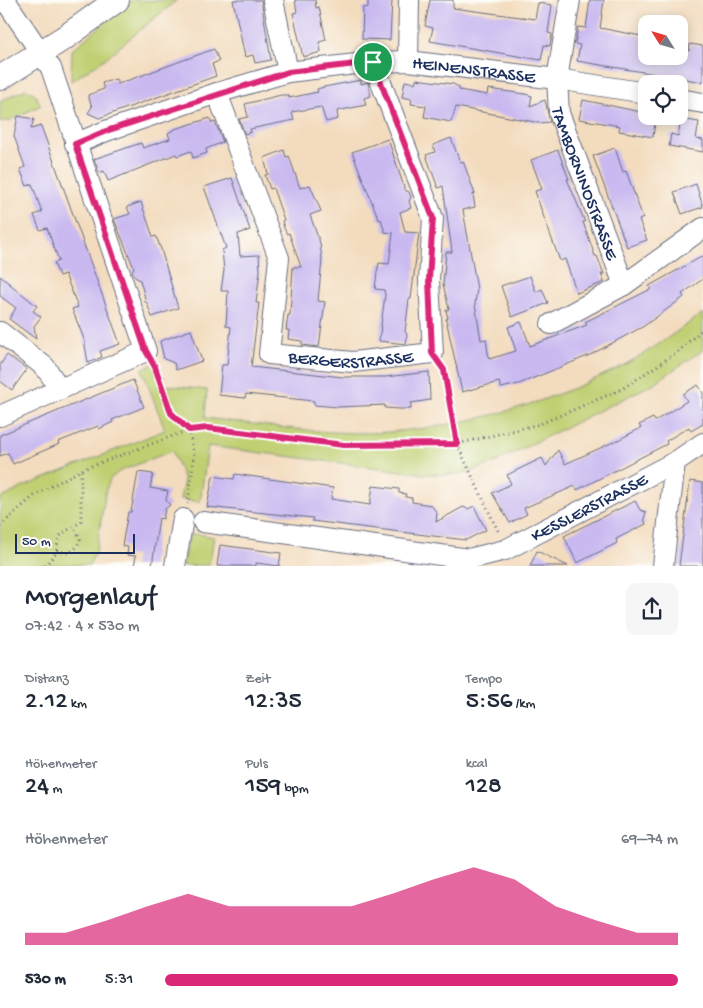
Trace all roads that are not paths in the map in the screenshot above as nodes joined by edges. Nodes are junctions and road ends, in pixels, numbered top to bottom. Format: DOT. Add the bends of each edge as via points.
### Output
graph roads {
  1 [pos="5,0"];
  2 [pos="116,0"];
  3 [pos="273,0"];
  4 [pos="409,0"];
  5 [pos="570,0"];
  6 [pos="42,53"];
  7 [pos="408,61"];
  8 [pos="373,62"];
  9 [pos="288,72"];
  10 [pos="0,78"];
  11 [pos="557,78"];
  12 [pos="217,93"];
  13 [pos="638,93"];
  14 [pos="688,100"];
  15 [pos="703,103"];
  16 [pos="75,144"];
  17 [pos="703,228"];
  18 [pos="624,285"];
  19 [pos="552,324"];
  20 [pos="0,332"];
  21 [pos="60,389"];
  22 [pos="0,416"];
  23 [pos="703,443"];
  24 [pos="675,462"];
  25 [pos="183,519"];
  26 [pos="203,522"];
  27 [pos="504,558"];
  28 [pos="175,566"];
  29 [pos="663,566"];
  1 -- 6 [label="street"];
  2 -- 6 [label="street"];
  3 -- 9 [label="street"];
  4 -- 7 [label="street"];
  5 -- 11 [label="street, TAMBORNINOSTRASSE"];
  6 -- 10 [label="street"];
  6 -- 16 [label="street" via="51,68"];
  7 -- 8 [label="street, HEINENSTRASSE"];
  7 -- 11 [label="street, HEINENSTRASSE"];
  8 -- 9 [label="street, HEINENSTRASSE"];
  8 -- 12 [label="street, BERGERSTRASSE" via="433,218 429,280 432,353 353,362 269,354 279,258"];
  9 -- 12 [label="street, HEINENSTRASSE"];
  11 -- 13 [label="street, HEINENSTRASSE"];
  11 -- 18 [label="street, TAMBORNINOSTRASSE" via="559,113"];
  12 -- 16 [label="street, HEINENSTRASSE"];
  14 -- 15 [label="street"];
  16 -- 21 [label="street" via="146,351"];
  17 -- 18 [label="street, TAMBORNINOSTRASSE"];
  18 -- 19 [label="street, TAMBORNINOSTRASSE"];
  20 -- 21 [label="street" via="45,367"];
  21 -- 22 [label="street"];
  23 -- 24 [label="street, KESSLERSTRASSE"];
  24 -- 27 [label="street, KESSLERSTRASSE"];
  24 -- 29 [label="street"];
  25 -- 28 [label="street"];
  26 -- 27 [label="street, KESSLERSTRASSE" via="469,559"];
}
